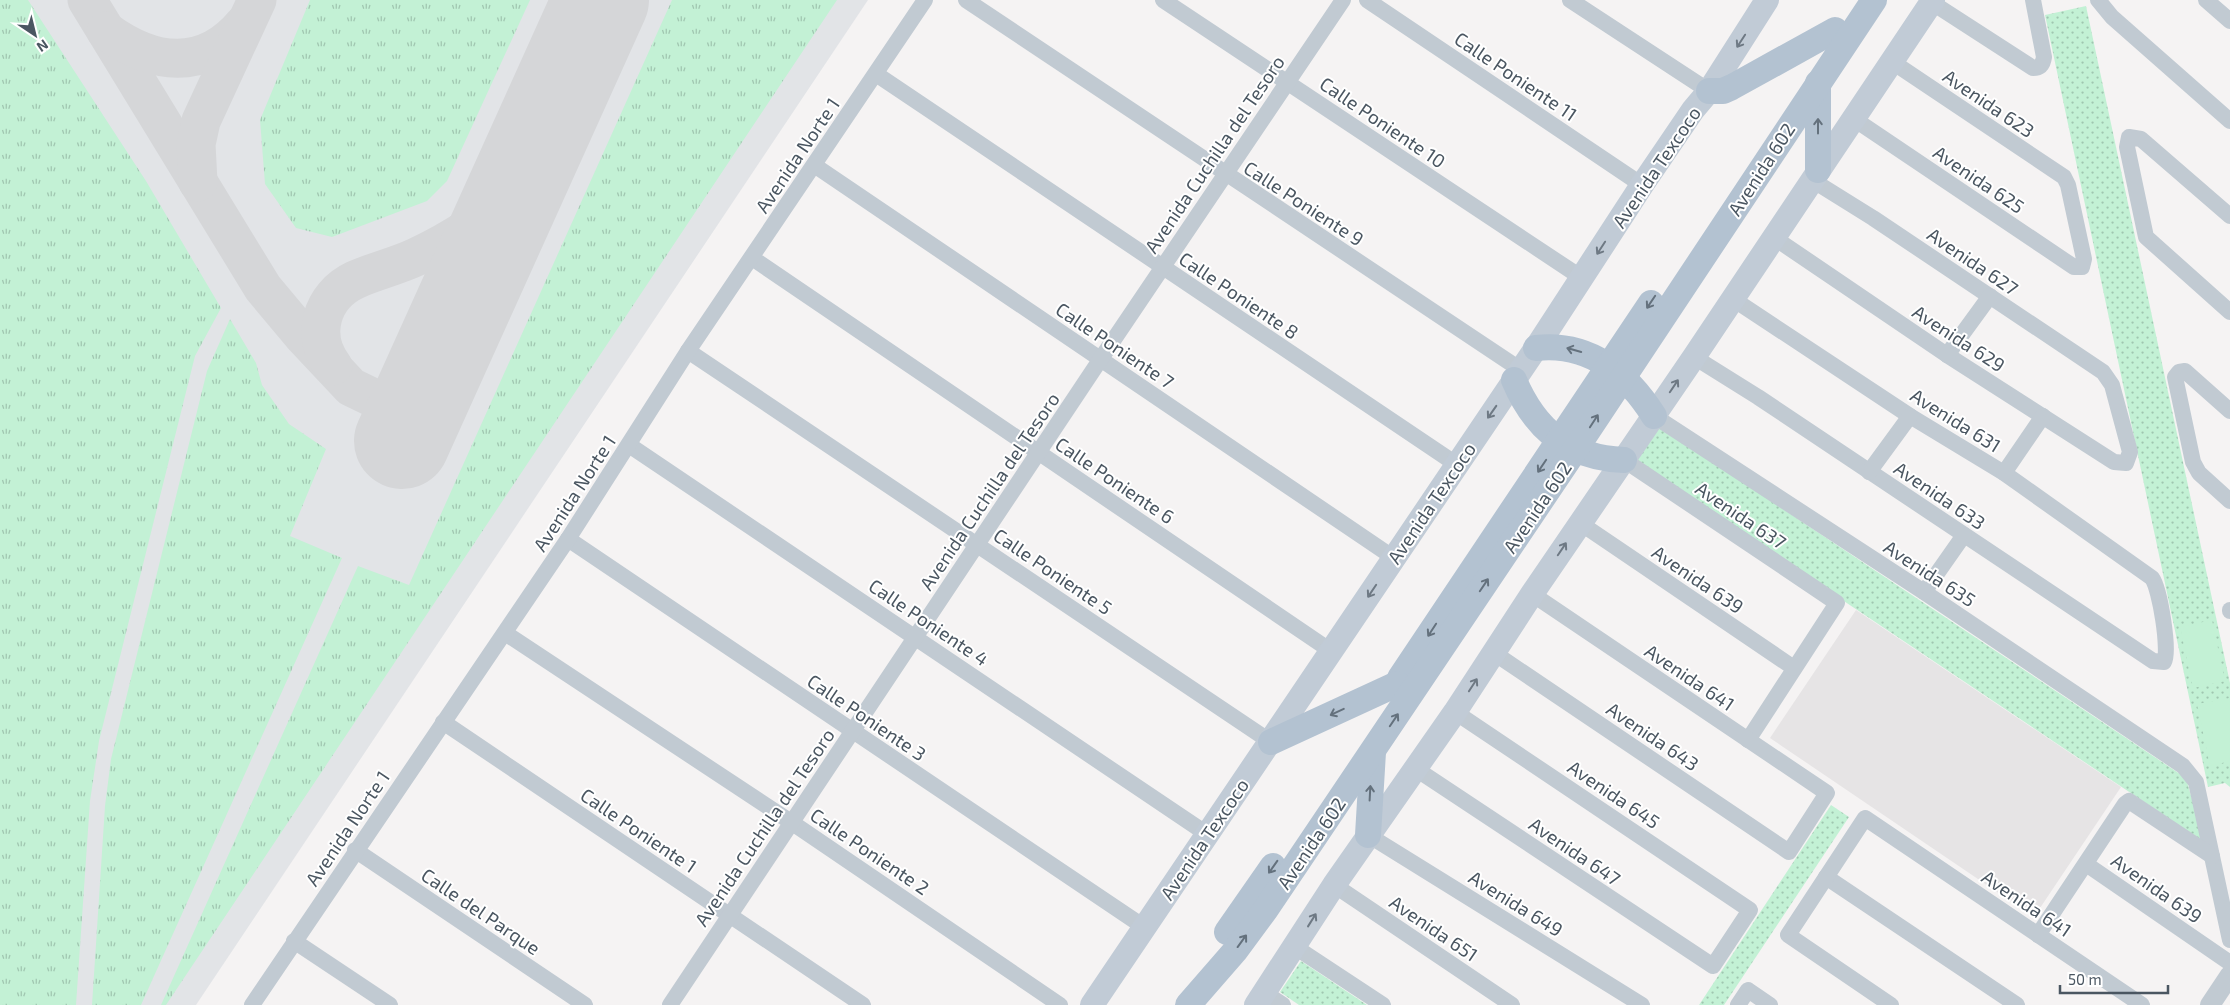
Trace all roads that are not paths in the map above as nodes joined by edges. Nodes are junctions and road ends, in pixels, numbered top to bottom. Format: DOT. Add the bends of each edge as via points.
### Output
graph roads {
  1 [pos="925,0"];
  2 [pos="966,0"];
  3 [pos="1163,0"];
  4 [pos="1343,0"];
  5 [pos="1367,0"];
  6 [pos="1570,0"];
  7 [pos="1767,0"];
  8 [pos="1854,0"];
  9 [pos="1874,0"];
  10 [pos="2033,0"];
  11 [pos="2206,0"];
  12 [pos="1932,1"];
  13 [pos="2099,1"];
  14 [pos="2230,21"];
  15 [pos="1834,30"];
  16 [pos="1891,61"];
  17 [pos="876,74"];
  18 [pos="1287,82"];
  19 [pos="1818,83"];
  20 [pos="1709,91"];
  21 [pos="1854,118"];
  22 [pos="2230,121"];
  23 [pos="814,165"];
  24 [pos="1225,174"];
  25 [pos="1815,175"];
  26 [pos="1642,185"];
  27 [pos="2230,216"];
  28 [pos="1773,237"];
  29 [pos="752,258"];
  30 [pos="1162,267"];
  31 [pos="2082,267"];
  32 [pos="1582,278"];
  33 [pos="1990,296"];
  34 [pos="1733,299"];
  35 [pos="2230,312"];
  36 [pos="1536,348"];
  37 [pos="688,351"];
  38 [pos="1947,355"];
  39 [pos="1694,357"];
  40 [pos="1100,360"];
  41 [pos="1616,372"];
  42 [pos="1518,375"];
  43 [pos="2230,411"];
  44 [pos="1654,416"];
  45 [pos="1910,416"];
  46 [pos="2043,416"];
  47 [pos="629,445"];
  48 [pos="1567,445"];
  49 [pos="1039,452"];
  50 [pos="1624,460"];
  51 [pos="2126,463"];
  52 [pos="1456,464"];
  53 [pos="1869,472"];
  54 [pos="2004,473"];
  55 [pos="2230,501"];
  56 [pos="1580,523"];
  57 [pos="1964,535"];
  58 [pos="568,538"];
  59 [pos="977,544"];
  60 [pos="1394,558"];
  61 [pos="1924,592"];
  62 [pos="1532,594"];
  63 [pos="505,633"];
  64 [pos="916,637"];
  65 [pos="1331,651"];
  66 [pos="1494,653"];
  67 [pos="2164,662"];
  68 [pos="1794,668"];
  69 [pos="1397,684"];
  70 [pos="1455,712"];
  71 [pos="443,722"];
  72 [pos="853,731"];
  73 [pos="1748,740"];
  74 [pos="1271,742"];
  75 [pos="1373,752"];
  76 [pos="1416,768"];
  77 [pos="1827,793"];
  78 [pos="791,822"];
  79 [pos="1207,834"];
  80 [pos="1368,835"];
  81 [pos="355,850"];
  82 [pos="2212,856"];
  83 [pos="2086,864"];
  84 [pos="1826,877"];
  85 [pos="1334,885"];
  86 [pos="728,915"];
  87 [pos="1144,927"];
  88 [pos="2038,935"];
  89 [pos="2230,940"];
  90 [pos="294,941"];
  91 [pos="1295,947"];
  92 [pos="2230,962"];
  93 [pos="1713,966"];
  94 [pos="2230,975"];
  95 [pos="1268,1001"];
  96 [pos="252,1005"];
  97 [pos="390,1005"];
  98 [pos="585,1005"];
  99 [pos="670,1005"];
  100 [pos="863,1005"];
  101 [pos="1060,1005"];
  102 [pos="1092,1005"];
  103 [pos="1169,1005"];
  104 [pos="1188,1005"];
  105 [pos="1383,1005"];
  106 [pos="1512,1005"];
  107 [pos="1642,1005"];
  108 [pos="1738,1005"];
  109 [pos="1770,1005"];
  110 [pos="1891,1005"];
  111 [pos="2017,1005"];
  112 [pos="2142,1005"];
  113 [pos="2210,1005"];
  1 -- 17 [label="street, Avenida Norte 1"];
  2 -- 24 [label="street, Calle Poniente 9"];
  3 -- 18 [label="street, Calle Poniente 10"];
  4 -- 18 [label="street, Avenida Cuchilla del Tesoro"];
  5 -- 26 [label="street, Calle Poniente 11"];
  6 -- 20 [label="street"];
  7 -- 20 [label="main road, Avenida Texcoco, one-way"];
  8 -- 15 [label="main road, Avenida 602"];
  9 -- 19 [label="main road, Avenida 602"];
  10 -- 12 [label="street" via="2044,57 2041,65 2033,68"];
  11 -- 14 [label="street"];
  12 -- 16 [label="main road"];
  13 -- 22 [label="street" via="2112,17"];
  15 -- 20 [label="main road" via="1732,87"];
  15 -- 41 [label="main road, Avenida 602, one-way"];
  16 -- 21 [label="main road"];
  16 -- 31 [label="street, Avenida 623" via="2065,179 2084,259"];
  17 -- 23 [label="street, Avenida Norte 1"];
  17 -- 30 [label="street, Calle Poniente 8"];
  18 -- 24 [label="street, Avenida Cuchilla del Tesoro"];
  18 -- 32 [label="street, Calle Poniente 10"];
  25 -- 19 [label="main road, one-way"];
  19 -- 41 [label="main road, Avenida 602"];
  20 -- 26 [label="main road, Avenida Texcoco"];
  21 -- 25 [label="main road"];
  21 -- 31 [label="street, Avenida 625" via="2074,267"];
  23 -- 29 [label="street, Avenida Norte 1"];
  23 -- 40 [label="street, Calle Poniente 7"];
  24 -- 30 [label="street, Avenida Cuchilla del Tesoro"];
  24 -- 42 [label="street, Calle Poniente 9"];
  25 -- 28 [label="main road"];
  25 -- 33 [label="street, Avenida 627"];
  26 -- 32 [label="main road, Avenida Texcoco, one-way"];
  27 -- 35 [label="street" via="2141,139 2129,136 2127,147 2146,237"];
  28 -- 34 [label="main road"];
  28 -- 38 [label="street, Avenida 629"];
  29 -- 37 [label="street, Avenida Norte 1"];
  29 -- 49 [label="street, Calle Poniente 6"];
  30 -- 40 [label="street, Avenida Cuchilla del Tesoro"];
  30 -- 52 [label="street, Calle Poniente 8"];
  32 -- 36 [label="main road, Avenida Texcoco"];
  33 -- 38 [label="street"];
  33 -- 51 [label="street, Avenida 627" via="2109,379 2130,452"];
  34 -- 39 [label="main road"];
  34 -- 45 [label="street, Avenida 631"];
  41 -- 36 [label="main road, one-way" via="1570,348"];
  36 -- 42 [label="main road, Avenida Texcoco"];
  37 -- 47 [label="street, Avenida Norte 1"];
  37 -- 59 [label="street, Calle Poniente 5"];
  38 -- 46 [label="street, Avenida 629"];
  44 -- 39 [label="main road, one-way"];
  39 -- 53 [label="street, Avenida 633"];
  40 -- 49 [label="street, Avenida Cuchilla del Tesoro"];
  40 -- 60 [label="street, Calle Poniente 7"];
  41 -- 44 [label="main road" via="1637,392"];
  41 -- 48 [label="main road, Avenida 602"];
  42 -- 48 [label="main road" via="1532,414"];
  42 -- 52 [label="main road, Avenida Texcoco, one-way"];
  43 -- 55 [label="street" via="2185,371 2175,376 2196,468"];
  44 -- 50 [label="main road"];
  44 -- 61 [label="street, Avenida 635"];
  45 -- 53 [label="street"];
  45 -- 54 [label="street, Avenida 631"];
  46 -- 51 [label="street, Avenida 629" via="2114,462"];
  46 -- 54 [label="street"];
  47 -- 58 [label="street, Avenida Norte 1"];
  47 -- 64 [label="street, Calle Poniente 4"];
  48 -- 50 [label="main road" via="1595,457"];
  48 -- 69 [label="main road, Avenida 602, one-way"];
  75 -- 48 [label="main road, Avenida 602, one-way"];
  49 -- 59 [label="street, Avenida Cuchilla del Tesoro"];
  49 -- 65 [label="street, Calle Poniente 6"];
  50 -- 56 [label="main road"];
  50 -- 68 [label="street, Avenida 637" via="1837,603"];
  52 -- 60 [label="main road, Avenida Texcoco"];
  53 -- 57 [label="street, Avenida 633"];
  54 -- 67 [label="street, Avenida 631" via="2154,581 2167,651"];
  62 -- 56 [label="main road, one-way"];
  56 -- 68 [label="street, Avenida 639"];
  57 -- 61 [label="street"];
  57 -- 67 [label="street, Avenida 633" via="2153,662"];
  58 -- 63 [label="street, Avenida Norte 1"];
  58 -- 72 [label="street, Calle Poniente 3"];
  59 -- 64 [label="street, Avenida Cuchilla del Tesoro"];
  59 -- 74 [label="street, Calle Poniente 5"];
  60 -- 65 [label="main road, Avenida Texcoco, one-way"];
  61 -- 82 [label="street, Avenida 635" via="2183,766 2196,782"];
  62 -- 66 [label="main road"];
  62 -- 73 [label="street, Avenida 641"];
  63 -- 71 [label="street, Avenida Norte 1"];
  63 -- 78 [label="street, Calle Poniente 2"];
  64 -- 72 [label="street, Avenida Cuchilla del Tesoro"];
  64 -- 79 [label="street, Calle Poniente 4"];
  65 -- 74 [label="main road, Avenida Texcoco"];
  70 -- 66 [label="main road, one-way"];
  66 -- 77 [label="street, Avenida 643" via="1789,852"];
  68 -- 73 [label="street"];
  69 -- 74 [label="main road, one-way"];
  69 -- 103 [label="main road, Avenida 602, one-way" via="1224,936"];
  70 -- 76 [label="main road"];
  70 -- 93 [label="street, Avenida 645" via="1750,910"];
  71 -- 81 [label="street, Avenida Norte 1"];
  71 -- 86 [label="street, Calle Poniente 1"];
  72 -- 78 [label="street, Avenida Cuchilla del Tesoro"];
  72 -- 87 [label="street, Calle Poniente 3"];
  73 -- 77 [label="street, Avenida 641"];
  74 -- 79 [label="main road, Avenida Texcoco"];
  80 -- 75 [label="main road, one-way"];
  104 -- 75 [label="main road, Avenida 602, one-way" via="1266,909"];
  76 -- 80 [label="main road"];
  76 -- 93 [label="street, Avenida 647"];
  78 -- 86 [label="street, Avenida Cuchilla del Tesoro"];
  78 -- 101 [label="street, Calle Poniente 2"];
  79 -- 87 [label="main road, Avenida Texcoco"];
  80 -- 85 [label="main road"];
  80 -- 107 [label="street, Avenida 649"];
  81 -- 90 [label="street, Avenida Norte 1"];
  81 -- 98 [label="street, Calle del Parque"];
  82 -- 83 [label="street" via="2133,802 2125,804"];
  82 -- 89 [label="street"];
  83 -- 88 [label="street"];
  83 -- 92 [label="street, Avenida 639"];
  84 -- 88 [label="street, Avenida 641" via="1865,818"];
  84 -- 110 [label="street" via="1788,935"];
  84 -- 111 [label="street"];
  91 -- 85 [label="main road, one-way"];
  85 -- 106 [label="street, Avenida 651"];
  86 -- 99 [label="street, Avenida Cuchilla del Tesoro"];
  86 -- 100 [label="street, Calle Poniente 1"];
  87 -- 102 [label="main road, Avenida Texcoco"];
  88 -- 112 [label="street, Avenida 641"];
  90 -- 96 [label="street, Avenida Norte 1"];
  90 -- 97 [label="street"];
  91 -- 95 [label="main road"];
  91 -- 105 [label="street"];
  94 -- 113 [label="street"];
  108 -- 109 [label="street" via="1748,990"];
}
